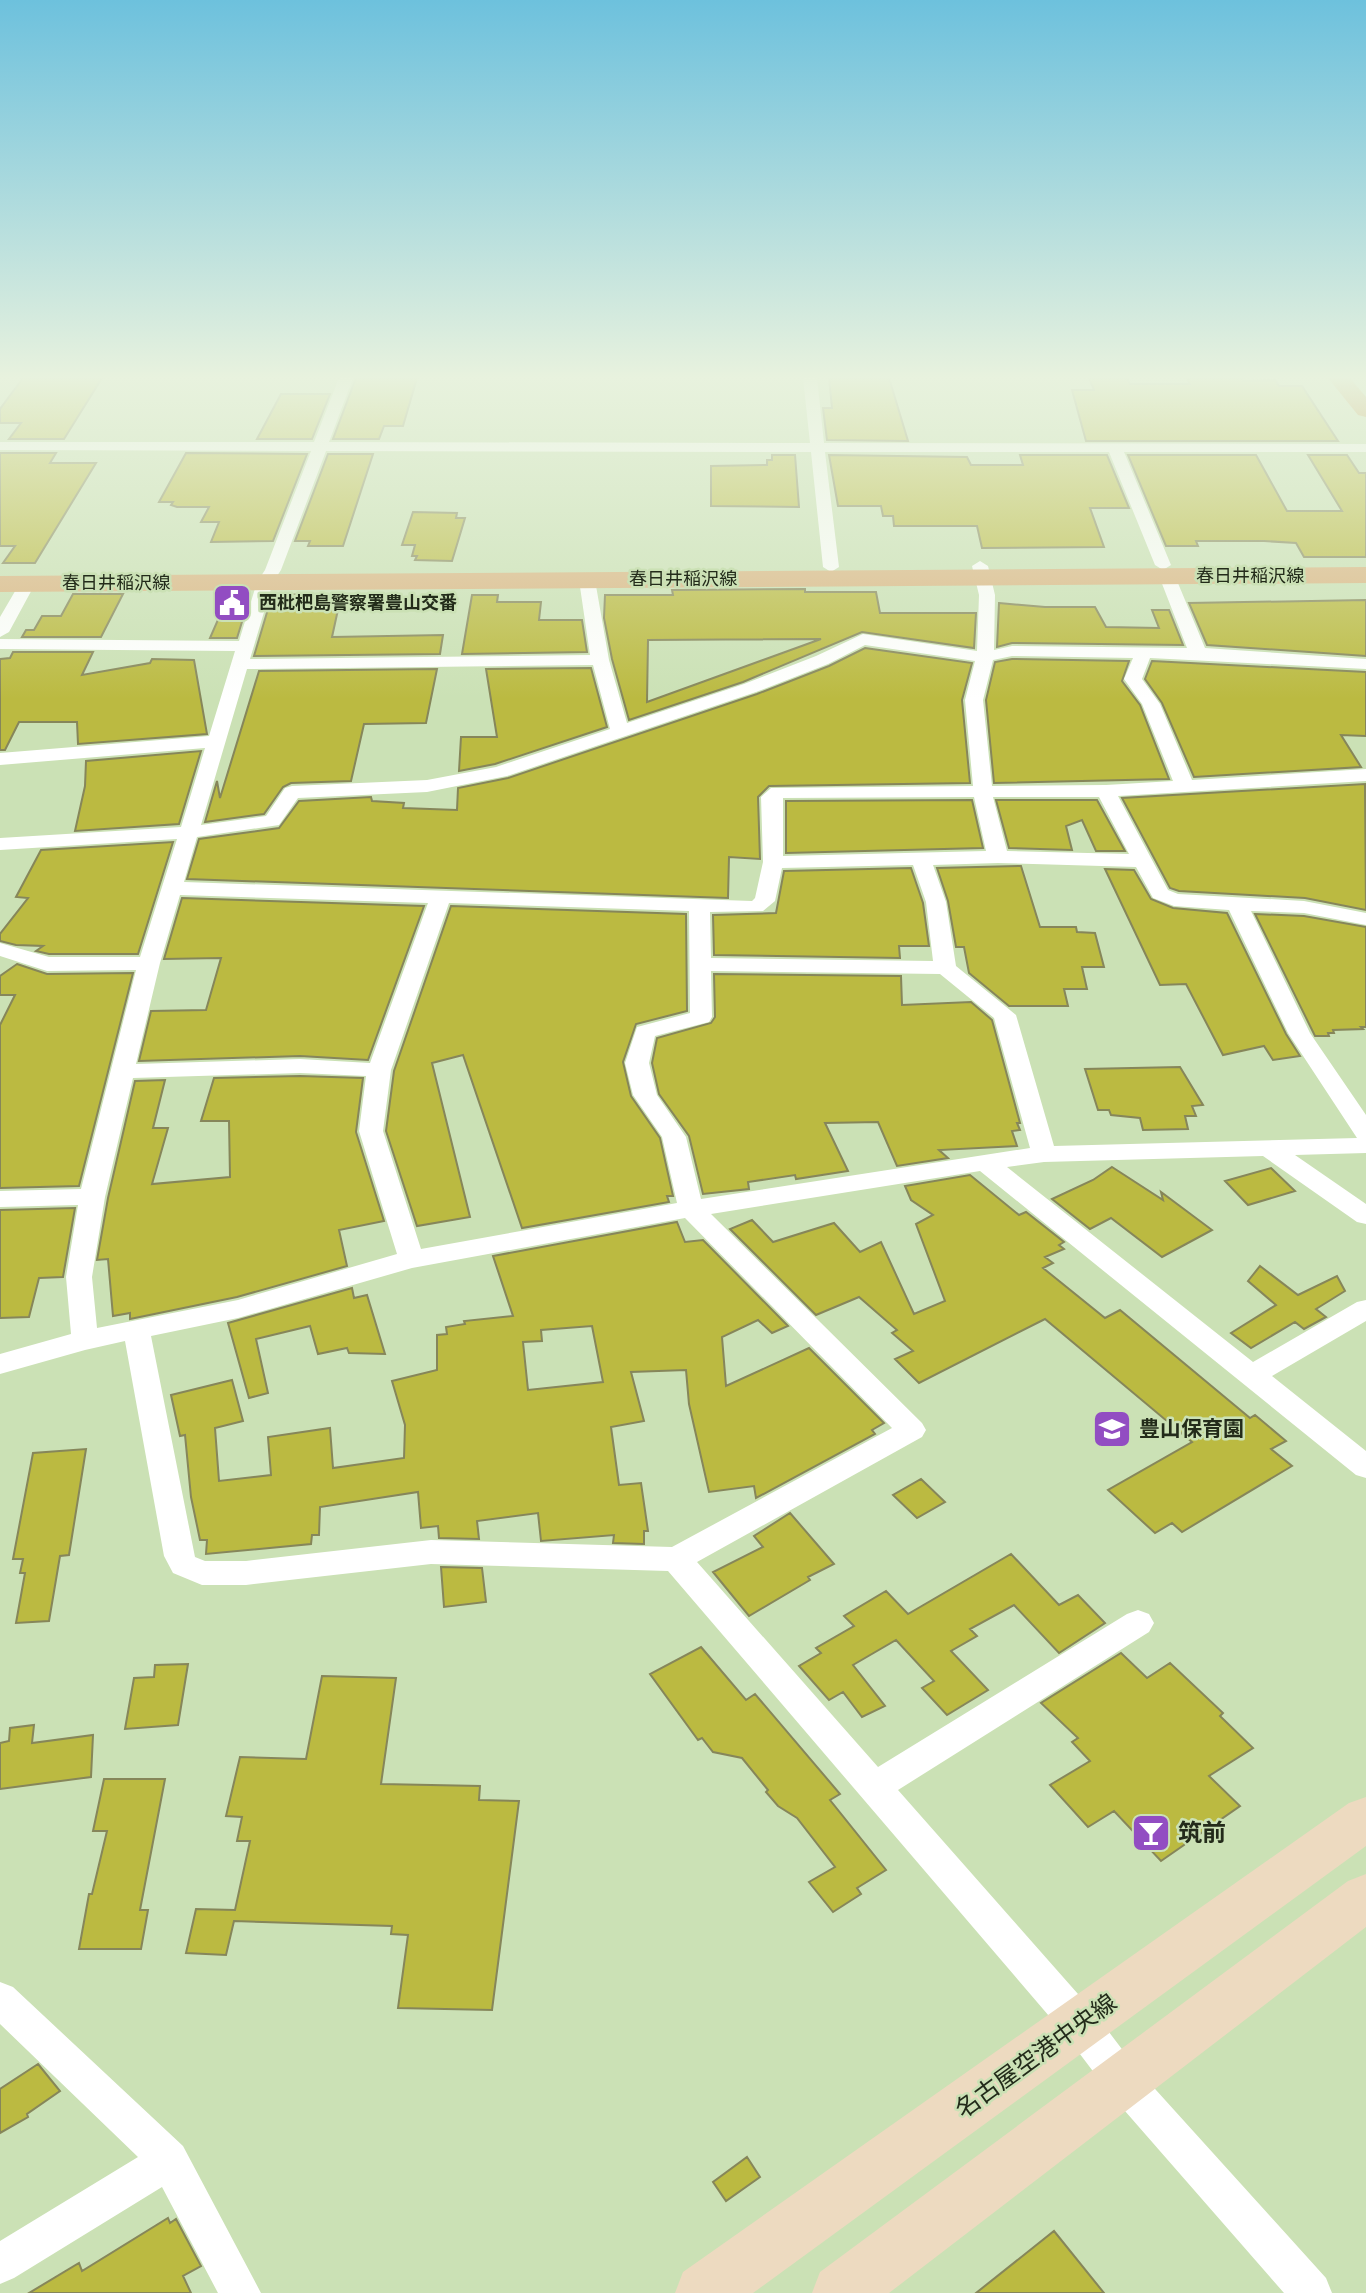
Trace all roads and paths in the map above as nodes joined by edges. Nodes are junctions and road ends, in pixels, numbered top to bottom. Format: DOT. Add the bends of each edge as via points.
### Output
graph roads {
  1 [pos="306,485"];
  2 [pos="823,485"];
  3 [pos="1130,485"];
  4 [pos="1366,564"];
  5 [pos="831,567"];
  6 [pos="1165,570"];
  7 [pos="981,572"];
  8 [pos="0,573"];
  9 [pos="1366,575"];
  10 [pos="269,576"];
  11 [pos="587,580"];
  12 [pos="0,584"];
  13 [pos="27,584"];
  14 [pos="0,632"];
  15 [pos="0,644"];
  16 [pos="1144,652"];
  17 [pos="1198,653"];
  18 [pos="244,655"];
  19 [pos="985,657"];
  20 [pos="600,660"];
  21 [pos="1366,664"];
  22 [pos="620,733"];
  23 [pos="217,741"];
  24 [pos="0,759"];
  25 [pos="1366,775"];
  26 [pos="1184,785"];
  27 [pos="1107,791"];
  28 [pos="984,794"];
  29 [pos="190,832"];
  30 [pos="0,844"];
  31 [pos="998,857"];
  32 [pos="921,858"];
  33 [pos="1144,861"];
  34 [pos="773,862"];
  35 [pos="172,888"];
  36 [pos="440,897"];
  37 [pos="1237,904"];
  38 [pos="699,906"];
  39 [pos="1366,919"];
  40 [pos="0,949"];
  41 [pos="149,963"];
  42 [pos="699,964"];
  43 [pos="945,968"];
  44 [pos="379,1070"];
  45 [pos="123,1071"];
  46 [pos="1366,1133"];
  47 [pos="1366,1145"];
  48 [pos="1267,1147"];
  49 [pos="1044,1154"];
  50 [pos="985,1162"];
  51 [pos="92,1197"];
  52 [pos="0,1199"];
  53 [pos="691,1209"];
  54 [pos="1366,1216"];
  55 [pos="411,1259"];
  56 [pos="1366,1309"];
  57 [pos="136,1330"];
  58 [pos="85,1340"];
  59 [pos="0,1364"];
  60 [pos="1252,1375"];
  61 [pos="1366,1467"];
  62 [pos="677,1559"];
  63 [pos="1138,1623"];
  64 [pos="874,1787"];
  65 [pos="1366,1818"];
  66 [pos="1366,1897"];
  67 [pos="0,2000"];
  68 [pos="1080,2024"];
  69 [pos="1124,2082"];
  70 [pos="169,2160"];
  71 [pos="0,2263"];
  72 [pos="240,2293"];
  73 [pos="704,2293"];
  74 [pos="841,2293"];
  75 [pos="1311,2293"];
  1 -- 10 [label="street"];
  2 -- 5 [label="street"];
  3 -- 6 [label="street"];
  4 -- 6 [label="main road, 春日井稲沢線"];
  5 -- 7 [label="main road, 春日井稲沢線"];
  5 -- 10 [label="main road, 春日井稲沢線"];
  6 -- 7 [label="main road, 春日井稲沢線"];
  6 -- 9 [label="main road, 春日井稲沢線"];
  6 -- 17 [label="street"];
  7 -- 11 [label="main road, 春日井稲沢線"];
  7 -- 19 [label="street" via="986,595"];
  8 -- 10 [label="main road, 春日井稲沢線"];
  10 -- 11 [label="main road, 春日井稲沢線"];
  10 -- 13 [label="main road, 春日井稲沢線"];
  10 -- 18 [label="street"];
  11 -- 20 [label="street"];
  12 -- 13 [label="main road, 春日井稲沢線"];
  13 -- 14 [label="street"];
  15 -- 18 [label="street"];
  16 -- 17 [label="street"];
  16 -- 19 [label="street" via="1012,652"];
  16 -- 26 [label="street" via="1133,679 1151,704"];
  17 -- 21 [label="street"];
  18 -- 20 [label="street"];
  18 -- 23 [label="street"];
  19 -- 22 [label="street" via="863,639 810,665"];
  19 -- 28 [label="street" via="974,700"];
  20 -- 22 [label="street"];
  22 -- 29 [label="street" via="500,772 439,784 292,792 272,821"];
  23 -- 24 [label="street"];
  23 -- 29 [label="street"];
  25 -- 26 [label="street"];
  26 -- 27 [label="street"];
  27 -- 28 [label="street"];
  27 -- 33 [label="street"];
  28 -- 31 [label="street"];
  28 -- 34 [label="street" via="778,792 771,797"];
  29 -- 30 [label="street"];
  29 -- 35 [label="street"];
  31 -- 32 [label="street"];
  31 -- 33 [label="street"];
  32 -- 34 [label="street"];
  32 -- 43 [label="street" via="936,902"];
  33 -- 37 [label="street" via="1166,898"];
  34 -- 38 [label="street" via="765,901 756,907"];
  35 -- 36 [label="street"];
  35 -- 41 [label="street"];
  36 -- 38 [label="street"];
  36 -- 44 [label="street"];
  37 -- 39 [label="street" via="1304,907"];
  37 -- 46 [label="street" via="1293,1023"];
  38 -- 42 [label="street"];
  40 -- 41 [label="street" via="47,964"];
  41 -- 45 [label="street"];
  42 -- 43 [label="street"];
  42 -- 53 [label="street" via="701,1017 645,1032 637,1063 645,1095 674,1137"];
  43 -- 49 [label="street" via="1005,1015"];
  44 -- 45 [label="street" via="300,1066"];
  44 -- 55 [label="street" via="371,1131"];
  45 -- 51 [label="street"];
  47 -- 48 [label="street"];
  48 -- 49 [label="street"];
  48 -- 54 [label="street"];
  49 -- 50 [label="street"];
  50 -- 53 [label="street"];
  50 -- 60 [label="street"];
  51 -- 52 [label="street"];
  51 -- 58 [label="street" via="79,1277"];
  53 -- 55 [label="street"];
  53 -- 62 [label="street" via="912,1430"];
  55 -- 57 [label="street" via="238,1308"];
  56 -- 60 [label="street"];
  57 -- 58 [label="street"];
  57 -- 62 [label="street" via="179,1556 202,1573 246,1573 431,1552"];
  58 -- 59 [label="street"];
  60 -- 61 [label="street"];
  62 -- 64 [label="street"];
  63 -- 64 [label="street"];
  64 -- 68 [label="street"];
  65 -- 68 [label="main road, 名古屋空港中央線"];
  66 -- 69 [label="main road"];
  67 -- 70 [label="street"];
  68 -- 69 [label="street"];
  68 -- 73 [label="main road, 名古屋空港中央線"];
  69 -- 74 [label="main road"];
  69 -- 75 [label="street"];
  70 -- 71 [label="street"];
  70 -- 72 [label="street"];
}
